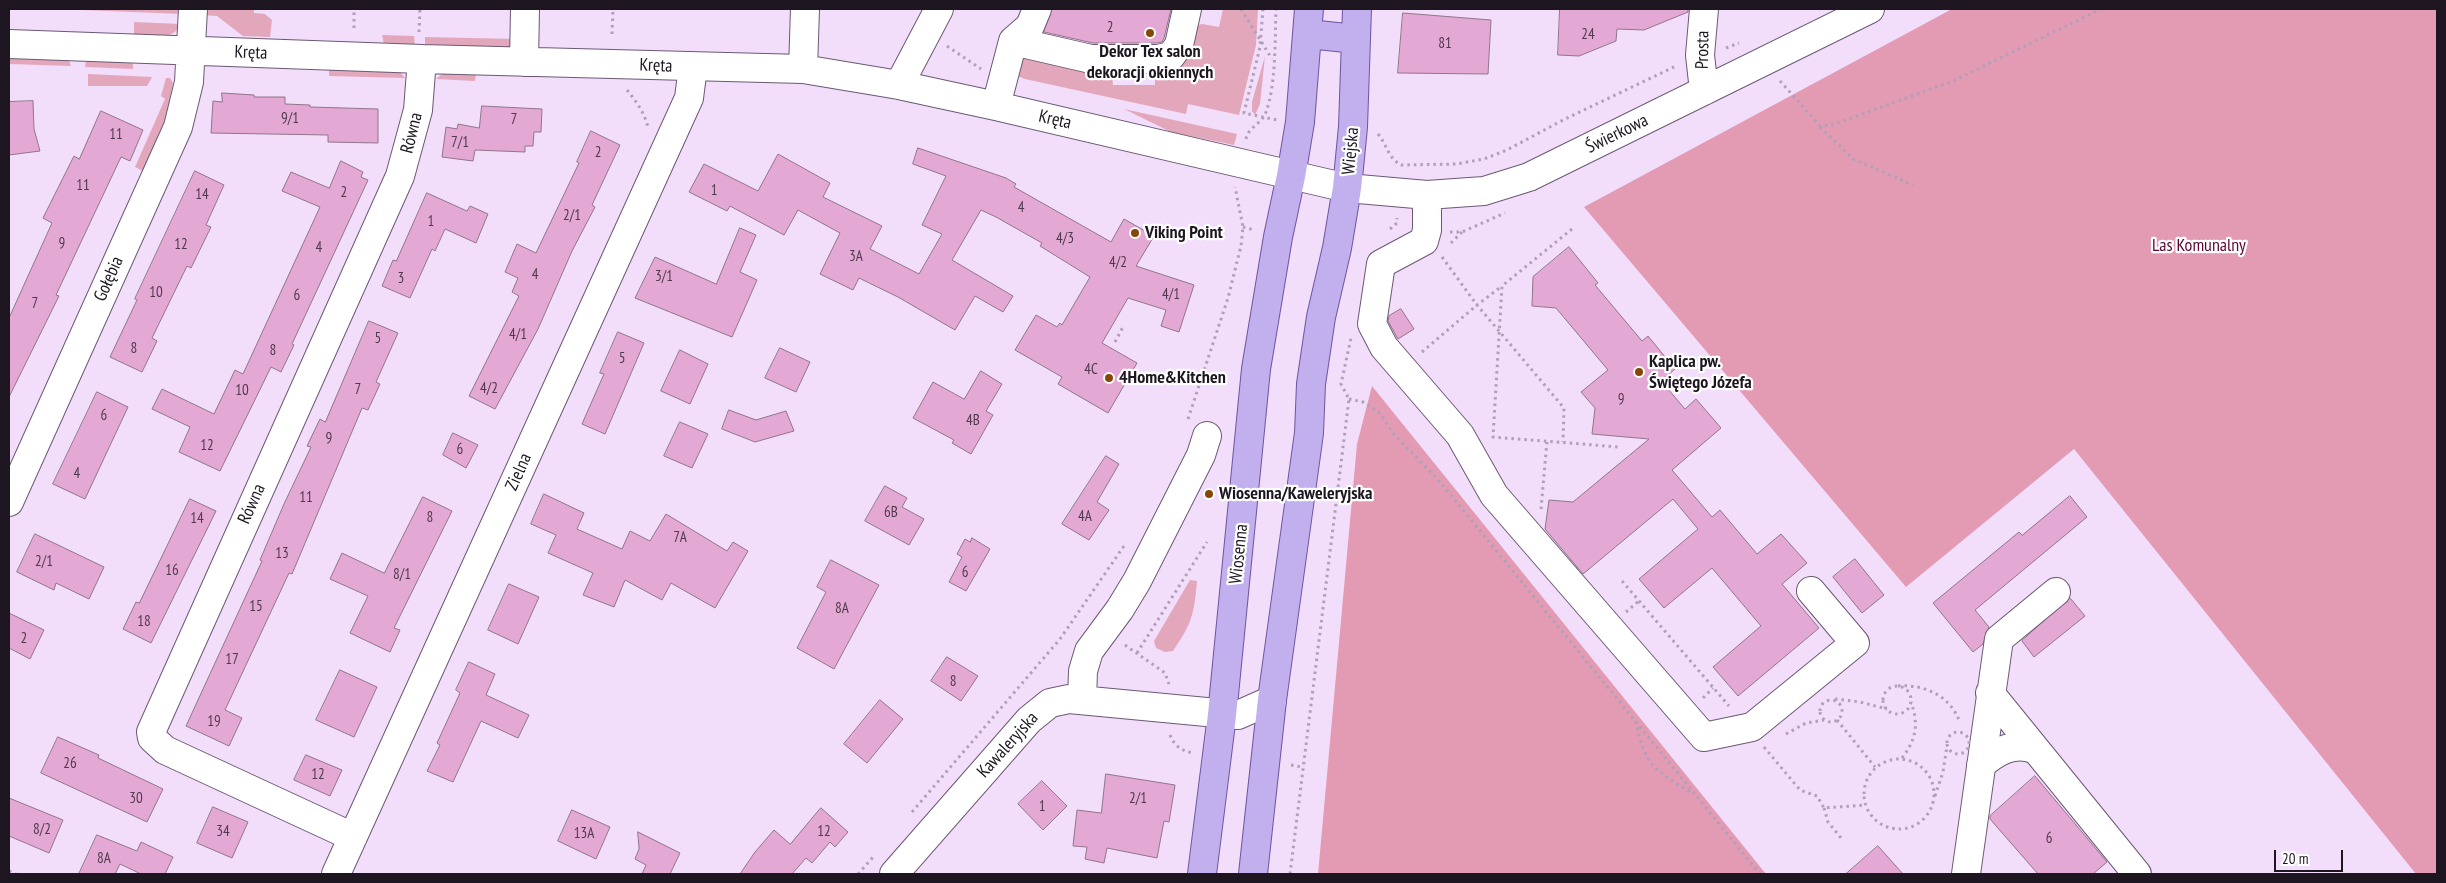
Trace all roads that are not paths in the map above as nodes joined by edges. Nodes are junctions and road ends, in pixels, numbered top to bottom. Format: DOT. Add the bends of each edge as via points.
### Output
graph roads {
  1 [pos="194,9"];
  2 [pos="525,9"];
  3 [pos="805,9"];
  4 [pos="1037,9"];
  5 [pos="1187,9"];
  6 [pos="1357,9"];
  7 [pos="1704,9"];
  8 [pos="1870,9"];
  9 [pos="933,19"];
  10 [pos="1309,22"];
  11 [pos="1356,39"];
  12 [pos="1013,41"];
  13 [pos="9,44"];
  14 [pos="191,51"];
  15 [pos="422,59"];
  16 [pos="524,62"];
  17 [pos="693,67"];
  18 [pos="803,69"];
  19 [pos="899,85"];
  20 [pos="1704,91"];
  21 [pos="996,106"];
  22 [pos="1291,176"];
  23 [pos="1347,188"];
  24 [pos="1427,195"];
  25 [pos="1196,431"];
  26 [pos="9,502"];
  27 [pos="1812,591"];
  28 [pos="2056,592"];
  29 [pos="1990,692"];
  30 [pos="1082,700"];
  31 [pos="1272,700"];
  32 [pos="1222,715"];
  33 [pos="2034,749"];
  34 [pos="1981,765"];
  35 [pos="352,837"];
  36 [pos="336,874"];
  37 [pos="894,874"];
  38 [pos="1202,874"];
  39 [pos="1253,874"];
  40 [pos="1966,874"];
  41 [pos="2137,874"];
  1 -- 14 [label="street, Gołębia"];
  2 -- 16 [label="street"];
  3 -- 18 [label="street"];
  4 -- 12 [label="street" via="1030,26"];
  5 -- 12 [label="street" via="1179,45 1171,56 1158,59 1091,59"];
  6 -- 11 [label="main road, Wiejska"];
  7 -- 20 [label="street, Prosta" via="1693,58"];
  8 -- 20 [label="street, Świerkowa"];
  9 -- 19 [label="street"];
  10 -- 11 [label="main road"];
  10 -- 22 [label="main road" via="1300,122"];
  11 -- 23 [label="main road, Wiejska"];
  12 -- 21 [label="street"];
  13 -- 14 [label="street, Kręta"];
  14 -- 15 [label="street, Kręta"];
  14 -- 26 [label="street, Gołębia" via="190,82 178,127"];
  15 -- 16 [label="street, Kręta"];
  15 -- 35 [label="street, Równa" via="418,110 400,176 150,732 165,750"];
  16 -- 17 [label="street, Kręta"];
  17 -- 18 [label="street, Kręta"];
  17 -- 35 [label="street, Zielna" via="689,98"];
  18 -- 19 [label="street, Kręta"];
  19 -- 21 [label="street, Kręta"];
  20 -- 24 [label="street, Świerkowa" via="1529,177 1484,191"];
  21 -- 22 [label="street, Kręta"];
  22 -- 23 [label="street, Wiejska"];
  22 -- 32 [label="main road, Wiosenna" via="1256,369"];
  23 -- 24 [label="street, Świerkowa"];
  23 -- 31 [label="main road" via="1311,384 1309,433"];
  24 -- 27 [label="street" via="1424,242 1382,264 1373,330 1460,435 1494,495 1704,738 1752,727 1855,643"];
  25 -- 30 [label="street" via="1201,455 1137,581 1084,662"];
  28 -- 29 [label="street" via="1999,639"];
  29 -- 33 [label="street"];
  29 -- 34 [label="street"];
  30 -- 32 [label="street, Kawaleryjska"];
  30 -- 37 [label="street, Kawaleryjska" via="1058,701 1040,710"];
  31 -- 32 [label="street, Kawaleryjska" via="1238,715"];
  31 -- 39 [label="main road"];
  32 -- 38 [label="main road, Wiosenna"];
  33 -- 34 [label="street" via="2024,746 2008,748 1993,754"];
  33 -- 41 [label="street"];
  34 -- 40 [label="street"];
  35 -- 36 [label="street, Zielna"];
}
